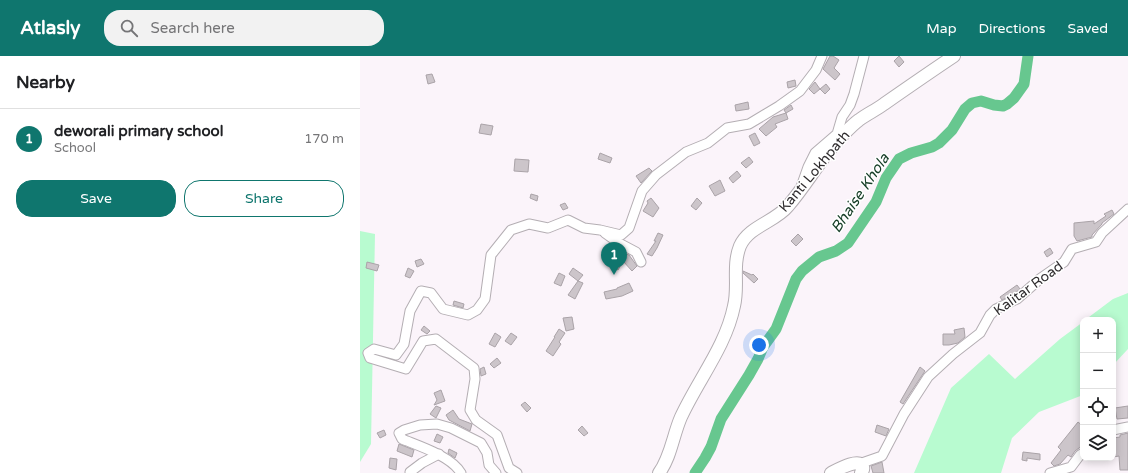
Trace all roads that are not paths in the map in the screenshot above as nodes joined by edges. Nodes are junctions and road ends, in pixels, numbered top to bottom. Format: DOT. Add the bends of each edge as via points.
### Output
graph roads {
  1 [pos="822,56"];
  2 [pos="864,56"];
  3 [pos="954,56"];
  4 [pos="799,191"];
  5 [pos="1128,208"];
  6 [pos="600,230"];
  7 [pos="641,262"];
  8 [pos="1128,426"];
  9 [pos="1116,429"];
  10 [pos="439,454"];
  11 [pos="1080,455"];
  12 [pos="860,468"];
  13 [pos="410,472"];
  14 [pos="460,473"];
  15 [pos="496,473"];
  16 [pos="517,473"];
  17 [pos="659,473"];
  18 [pos="831,473"];
  19 [pos="1050,473"];
  1 -- 6 [label="street" via="816,70 800,91 749,124 727,128 708,143 686,152 656,175 642,191 629,228 621,235"];
  2 -- 4 [label="street" via="854,94 842,117 837,134 815,153"];
  3 -- 4 [label="main road, Kanti Lokhpath" via="858,120 840,138"];
  4 -- 17 [label="main road, Kanti Lokhpath" via="788,207 759,226 741,244 736,263 735,305 727,328 681,418 666,463"];
  5 -- 12 [label="street, Kalitar Road" via="1096,242 1072,249 1064,262 1017,299 996,309 980,333 928,377 904,414 882,456"];
  6 -- 7 [label="street" via="636,252"];
  6 -- 16 [label="street" via="584,228 568,220 548,228 529,224 511,230 491,255 486,299 477,310 468,314 443,309 431,293 421,292 410,311 404,344 396,355 374,349 368,353 370,358 406,369 423,342 436,339 474,368 475,379 470,410 476,420 497,435 509,468"];
  8 -- 9 [label="street"];
  10 -- 13 [label="street"];
  10 -- 14 [label="street"];
  10 -- 15 [label="street" via="402,439 399,433 420,425 437,424 451,428 481,443 489,464"];
  11 -- 19 [label="street" via="1071,467"];
  12 -- 18 [label="main road" via="850,464"];
}
